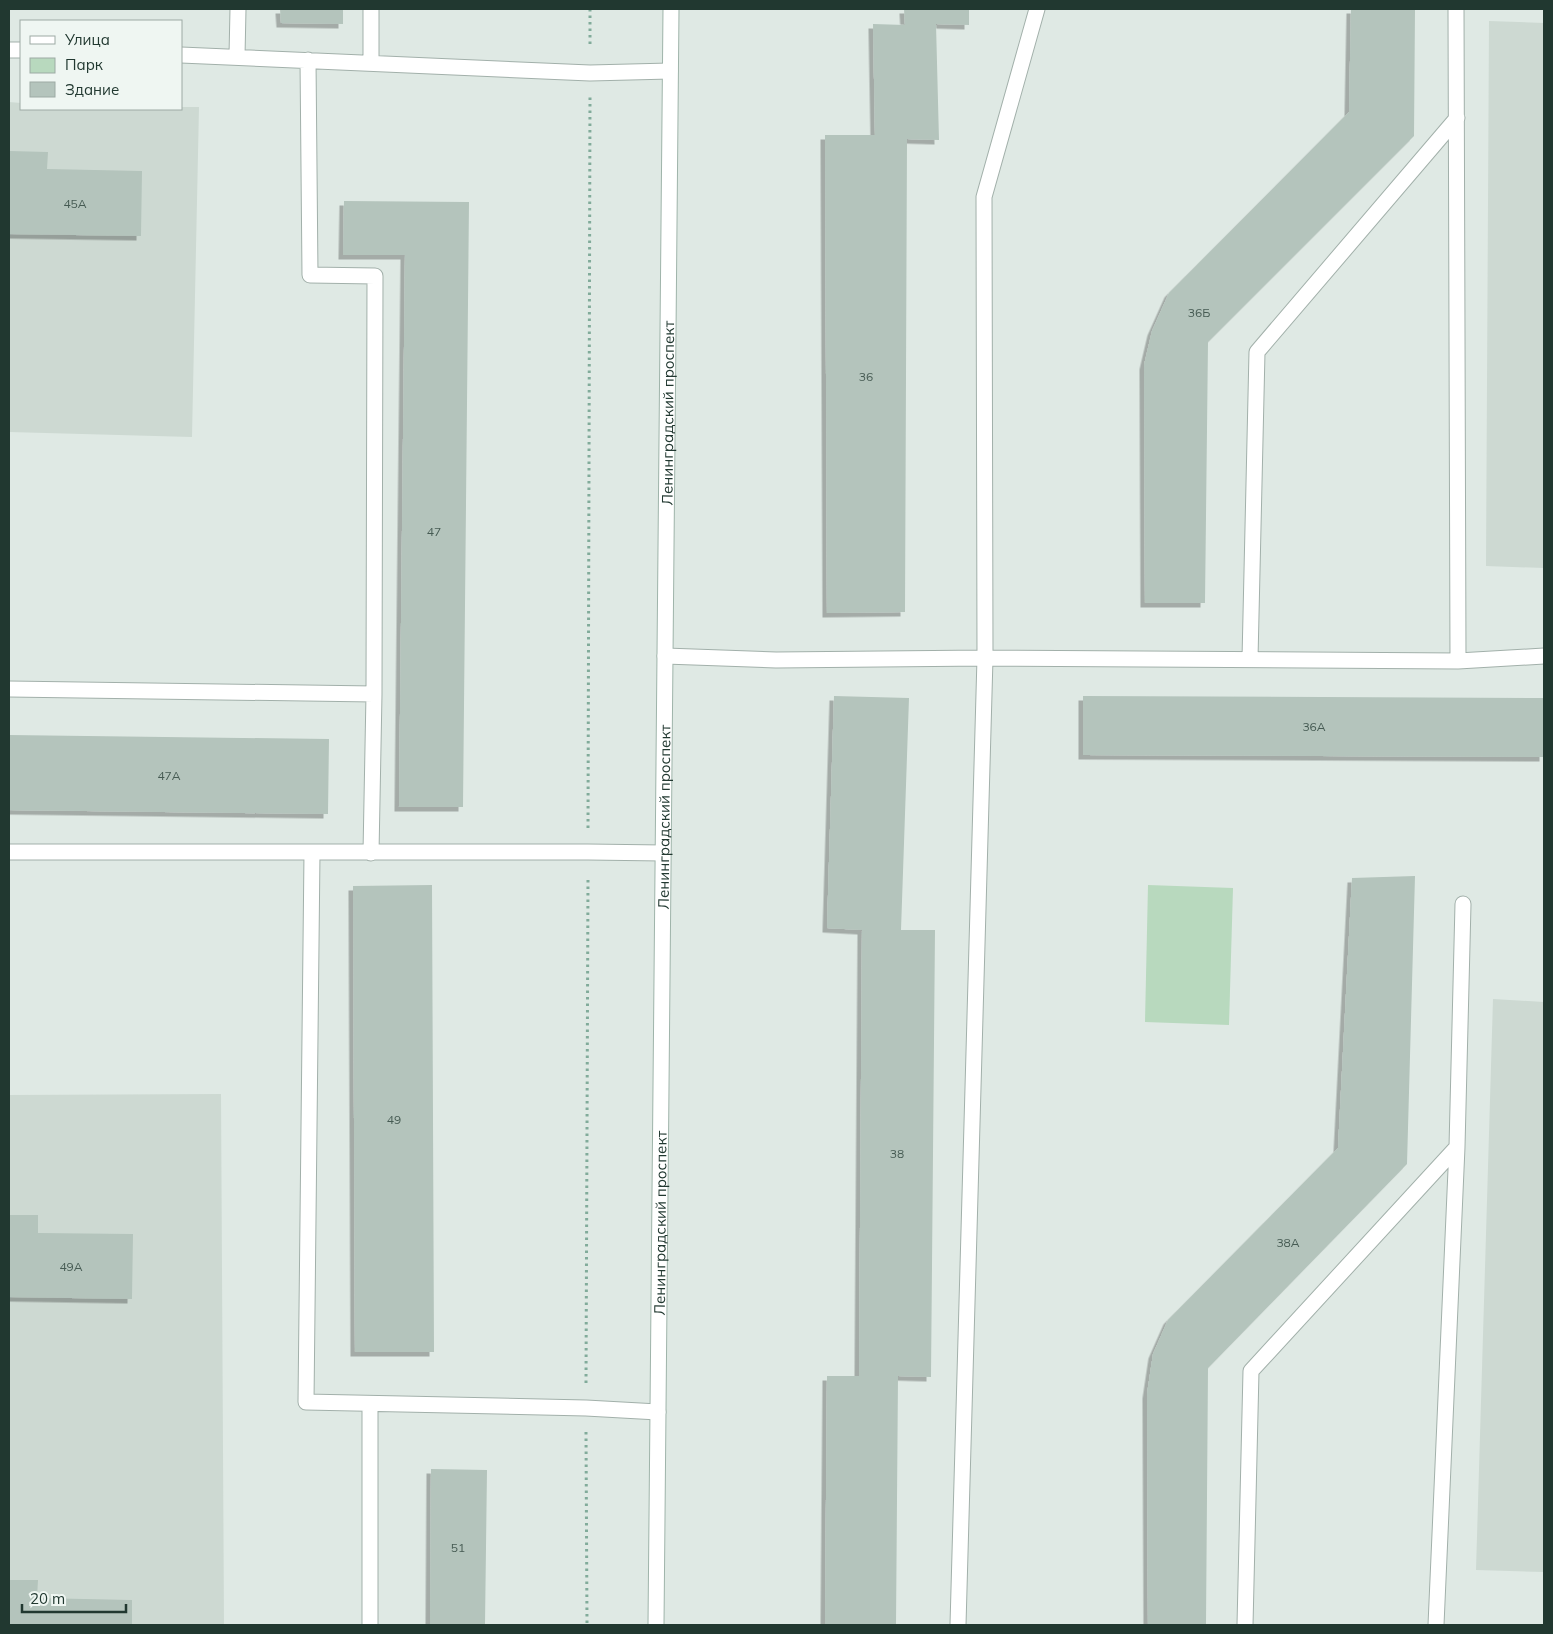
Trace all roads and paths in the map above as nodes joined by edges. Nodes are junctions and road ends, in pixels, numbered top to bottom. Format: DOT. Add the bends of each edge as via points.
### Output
graph roads {
  1 [pos="238,9"];
  2 [pos="371,9"];
  3 [pos="590,9"];
  4 [pos="671,9"];
  5 [pos="1037,9"];
  6 [pos="1456,9"];
  7 [pos="182,55"];
  8 [pos="237,56"];
  9 [pos="308,60"];
  10 [pos="371,62"];
  11 [pos="670,71"];
  12 [pos="590,73"];
  13 [pos="1457,118"];
  14 [pos="665,656"];
  15 [pos="1544,656"];
  16 [pos="985,658"];
  17 [pos="1250,659"];
  18 [pos="1458,661"];
  19 [pos="9,689"];
  20 [pos="374,694"];
  21 [pos="9,852"];
  22 [pos="588,852"];
  23 [pos="312,853"];
  24 [pos="371,853"];
  25 [pos="663,853"];
  26 [pos="1463,904"];
  27 [pos="1457,1147"];
  28 [pos="370,1404"];
  29 [pos="586,1408"];
  30 [pos="658,1412"];
  31 [pos="370,1625"];
  32 [pos="587,1625"];
  33 [pos="656,1625"];
  34 [pos="958,1625"];
  35 [pos="1245,1625"];
  36 [pos="1436,1625"];
  1 -- 8 [label="main road"];
  2 -- 10 [label="main road"];
  3 -- 12 [label="path"];
  4 -- 11 [label="main road, Ленинградский проспект"];
  5 -- 16 [label="main road" via="984,197"];
  6 -- 13 [label="main road"];
  7 -- 8 [label="main road"];
  8 -- 9 [label="main road"];
  9 -- 10 [label="main road"];
  9 -- 20 [label="main road" via="310,275 375,276"];
  10 -- 12 [label="main road"];
  11 -- 12 [label="main road"];
  11 -- 14 [label="main road, Ленинградский проспект"];
  12 -- 22 [label="path"];
  13 -- 17 [label="main road" via="1257,352"];
  13 -- 18 [label="main road"];
  14 -- 16 [label="main road" via="776,660"];
  14 -- 25 [label="main road, Ленинградский проспект"];
  15 -- 18 [label="main road"];
  16 -- 17 [label="main road"];
  16 -- 34 [label="main road"];
  17 -- 18 [label="main road"];
  19 -- 20 [label="main road"];
  20 -- 24 [label="main road"];
  21 -- 23 [label="main road"];
  22 -- 24 [label="main road"];
  22 -- 25 [label="main road"];
  22 -- 29 [label="path"];
  23 -- 24 [label="main road"];
  23 -- 28 [label="main road" via="306,1402"];
  25 -- 30 [label="main road, Ленинградский проспект"];
  26 -- 27 [label="main road"];
  27 -- 35 [label="main road" via="1251,1371"];
  27 -- 36 [label="main road"];
  28 -- 29 [label="main road"];
  28 -- 31 [label="main road"];
  29 -- 30 [label="main road"];
  29 -- 32 [label="path"];
  30 -- 33 [label="main road, Ленинградский проспект"];
}
